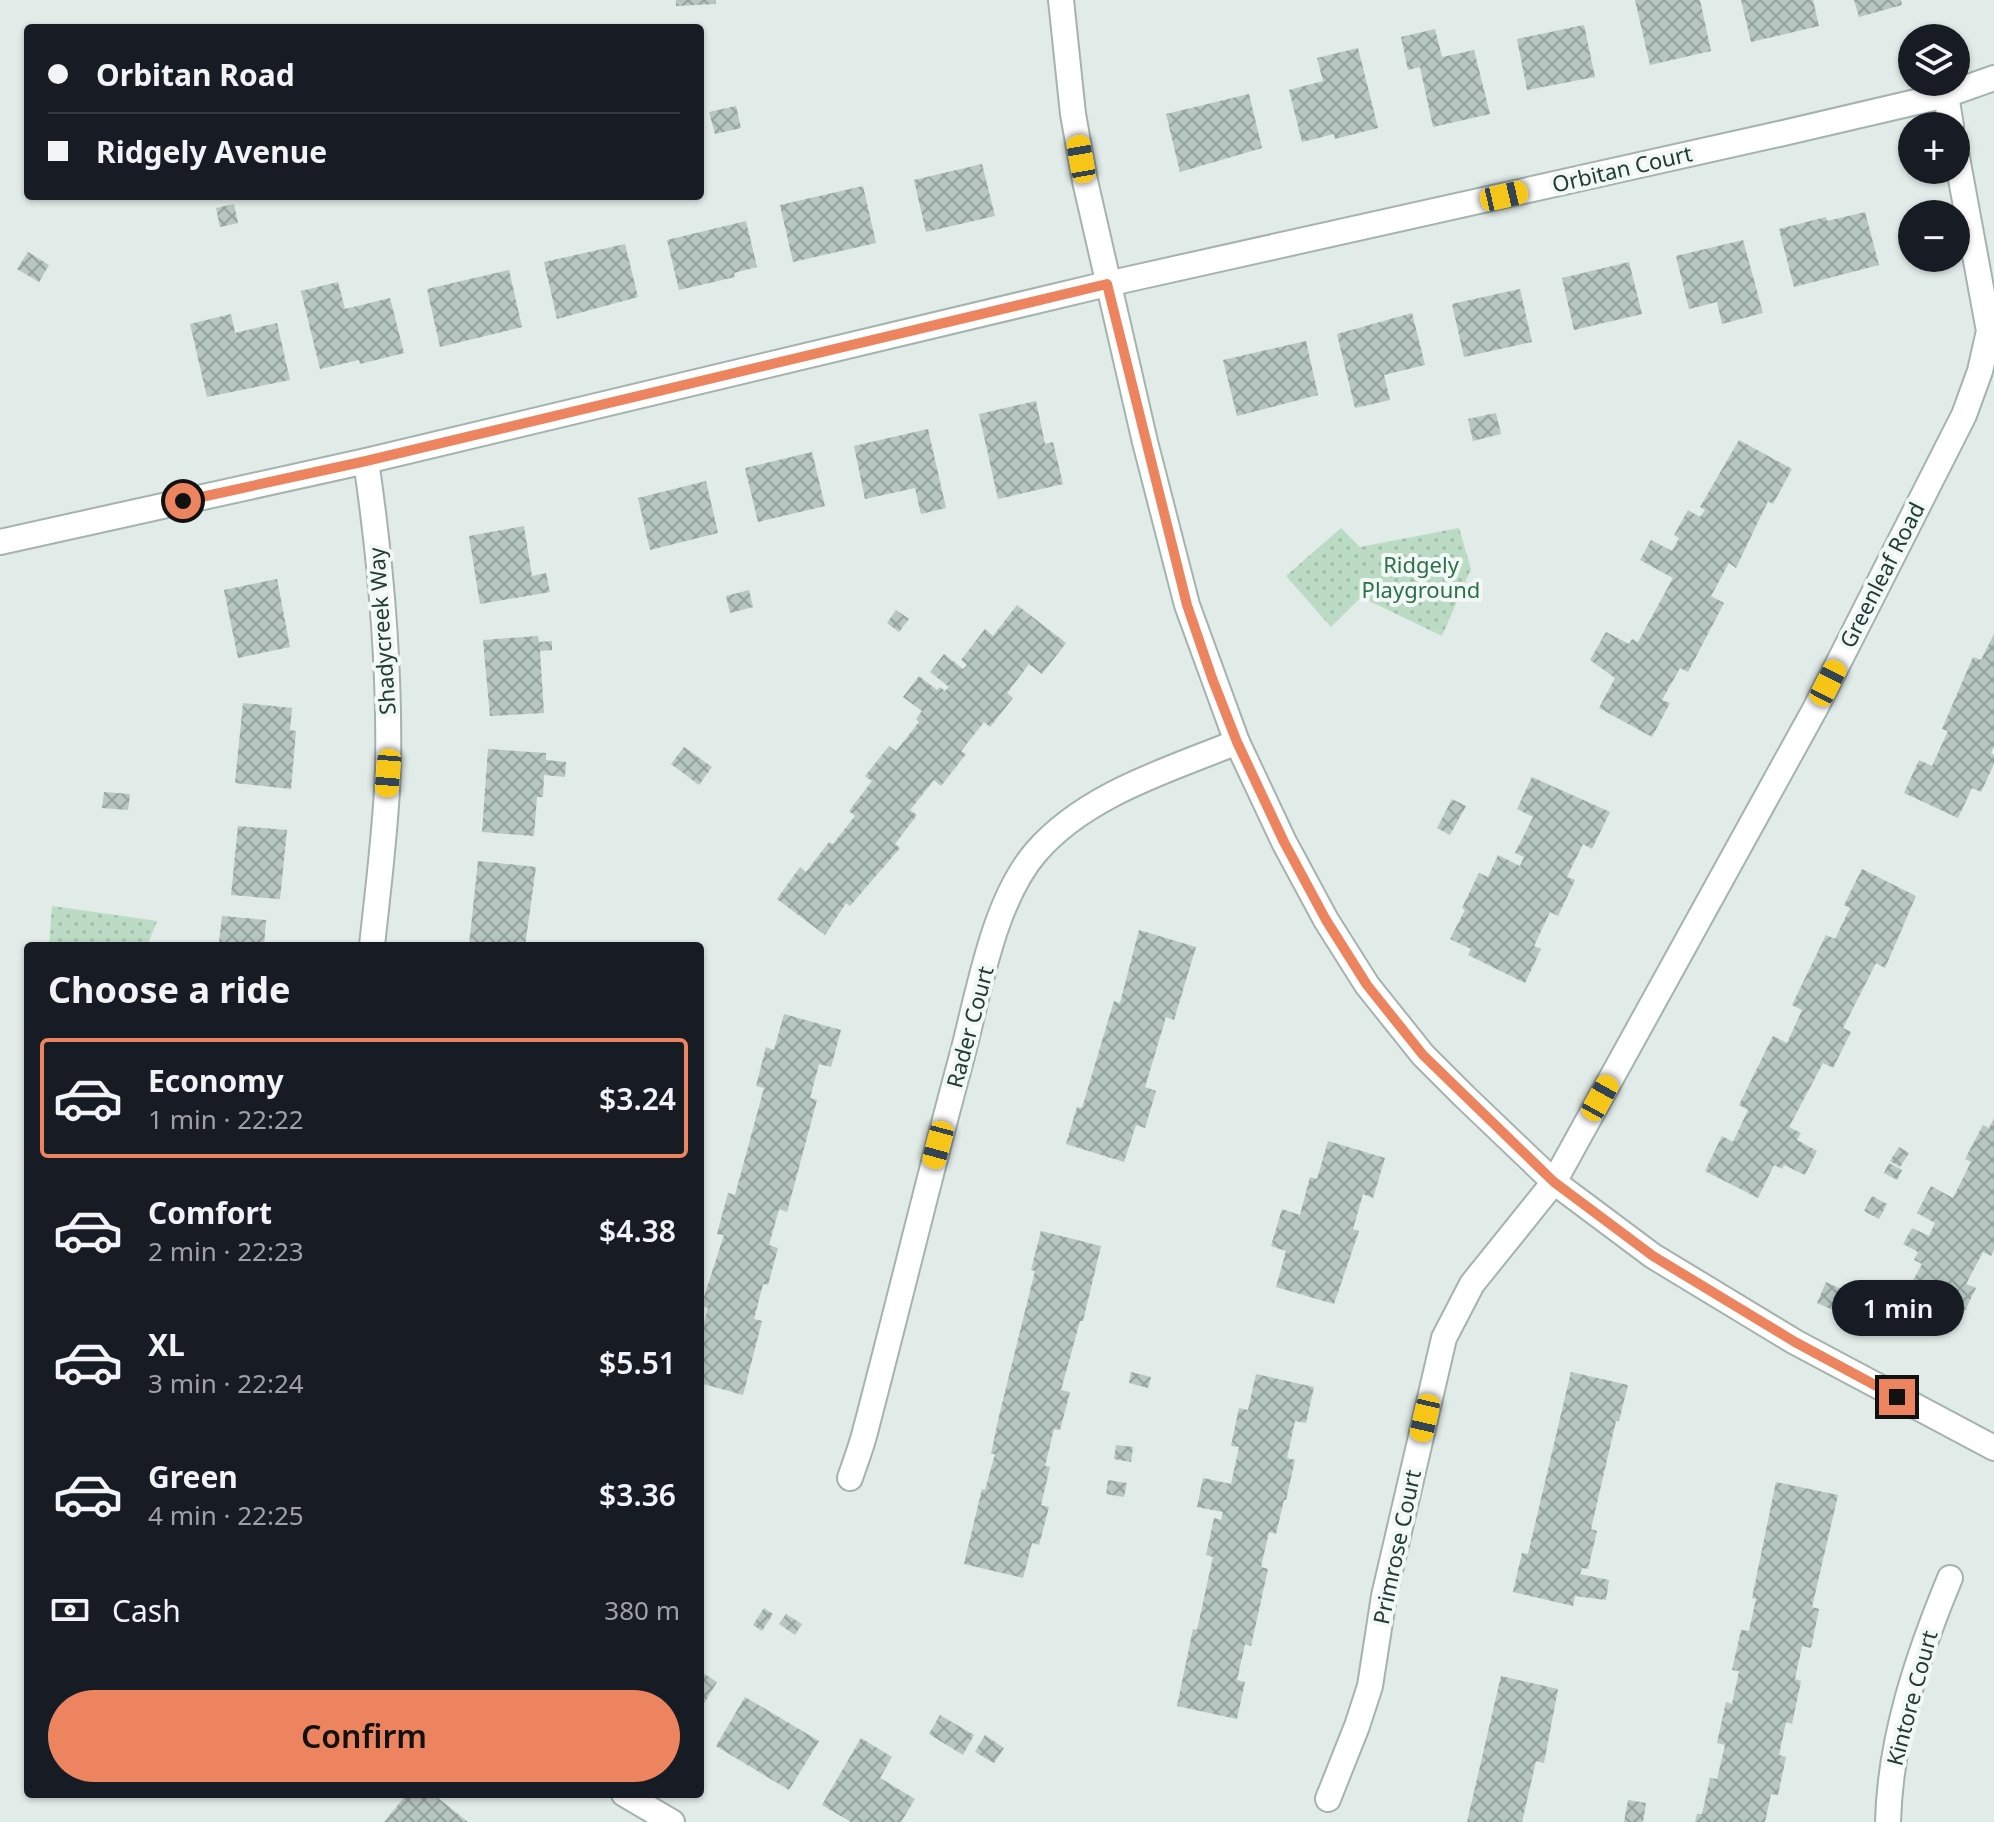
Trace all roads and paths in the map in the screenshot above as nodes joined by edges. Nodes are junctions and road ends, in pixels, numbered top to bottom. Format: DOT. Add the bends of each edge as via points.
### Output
graph roads {
  1 [pos="1061,0"];
  2 [pos="1994,78"];
  3 [pos="1970,86"];
  4 [pos="1942,96"];
  5 [pos="1962,184"];
  6 [pos="1107,284"];
  7 [pos="366,461"];
  8 [pos="0,542"];
  9 [pos="1237,742"];
  10 [pos="372,942"];
  11 [pos="1554,1182"];
  12 [pos="1994,1448"];
  13 [pos="850,1478"];
  14 [pos="1950,1578"];
  15 [pos="631,1798"];
  16 [pos="1328,1799"];
  17 [pos="672,1822"];
  18 [pos="1888,1822"];
  1 -- 6 [label="street" via="1075,127"];
  2 -- 3 [label="street, Orbitan Court"];
  4 -- 6 [label="street, Orbitan Court"];
  5 -- 11 [label="street, Greenleaf Road" via="1989,331 1964,415 1815,709"];
  6 -- 7 [label="street, Orbitan Court"];
  6 -- 9 [label="street" via="1187,605"];
  7 -- 8 [label="street, Orbitan Court"];
  7 -- 10 [label="street, Shadycreek Way" via="388,687 388,773"];
  9 -- 11 [label="street" via="1284,842 1367,985 1423,1055"];
  9 -- 13 [label="street, Rader Court" via="1096,804 1053,835 1016,881 991,948"];
  11 -- 12 [label="street" via="1692,1280 1795,1342"];
  11 -- 16 [label="street, Primrose Court" via="1472,1284 1444,1338 1384,1596 1370,1686"];
  14 -- 18 [label="street, Kintore Court" via="1923,1643 1900,1731"];
  15 -- 17 [label="street"];
}
